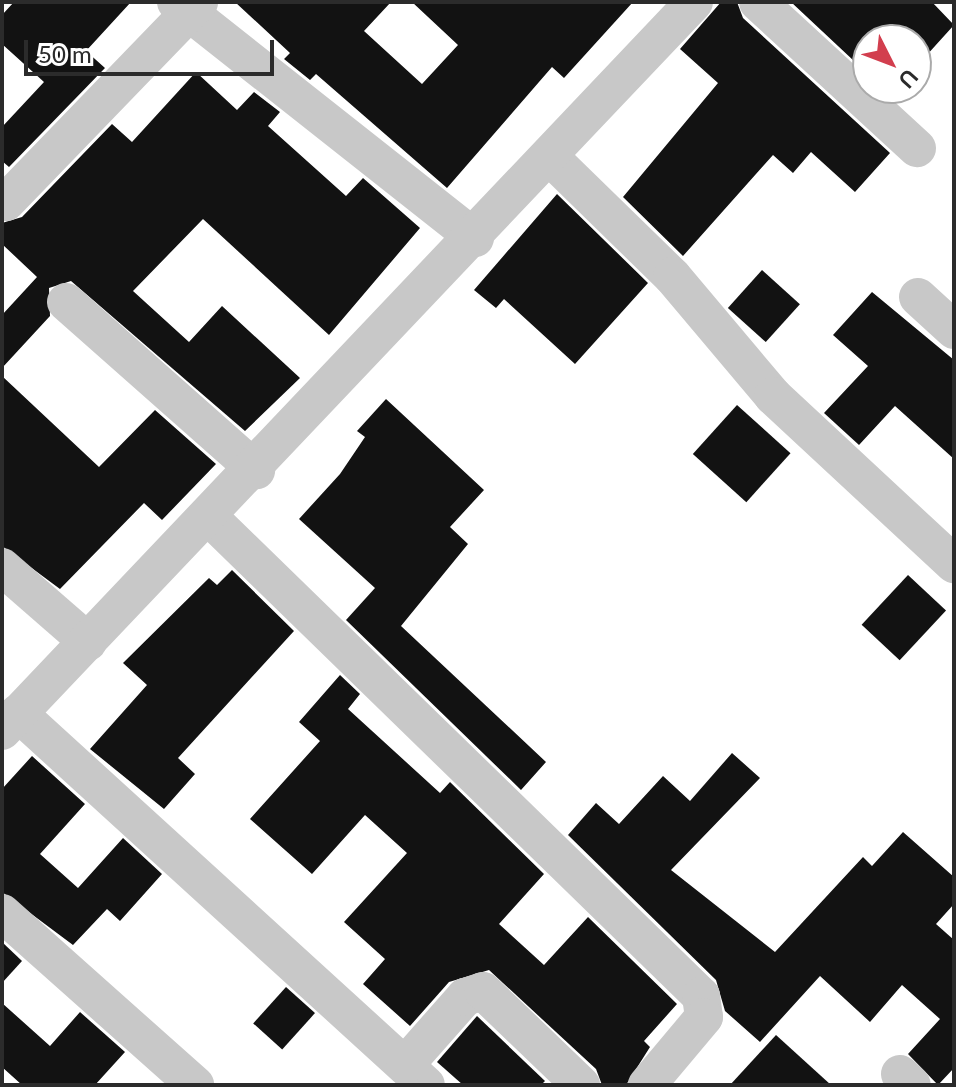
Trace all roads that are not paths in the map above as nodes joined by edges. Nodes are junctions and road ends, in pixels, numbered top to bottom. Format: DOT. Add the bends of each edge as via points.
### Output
graph roads {
  1 [pos="694,2"];
  2 [pos="758,2"];
  3 [pos="188,6"];
  4 [pos="917,148"];
  5 [pos="552,159"];
  6 [pos="6,202"];
  7 [pos="475,238"];
  8 [pos="918,297"];
  9 [pos="66,302"];
  10 [pos="954,330"];
  11 [pos="256,470"];
  12 [pos="210,518"];
  13 [pos="954,564"];
  14 [pos="2,567"];
  15 [pos="88,642"];
  16 [pos="10,722"];
  17 [pos="2,913"];
  18 [pos="413,1077"];
  19 [pos="195,1085"];
  20 [pos="581,1085"];
  21 [pos="647,1085"];
  1 -- 5 [label="street"];
  2 -- 4 [label="street"];
  3 -- 6 [label="street"];
  3 -- 7 [label="street"];
  5 -- 7 [label="street"];
  5 -- 13 [label="street" via="672,276 773,396"];
  7 -- 11 [label="street"];
  8 -- 10 [label="street"];
  9 -- 11 [label="street"];
  11 -- 12 [label="street"];
  12 -- 15 [label="street"];
  12 -- 21 [label="street" via="704,1001 704,1017"];
  14 -- 15 [label="street"];
  15 -- 16 [label="street"];
  16 -- 18 [label="street"];
  17 -- 19 [label="street"];
  18 -- 20 [label="street" via="465,997 483,991"];
}
